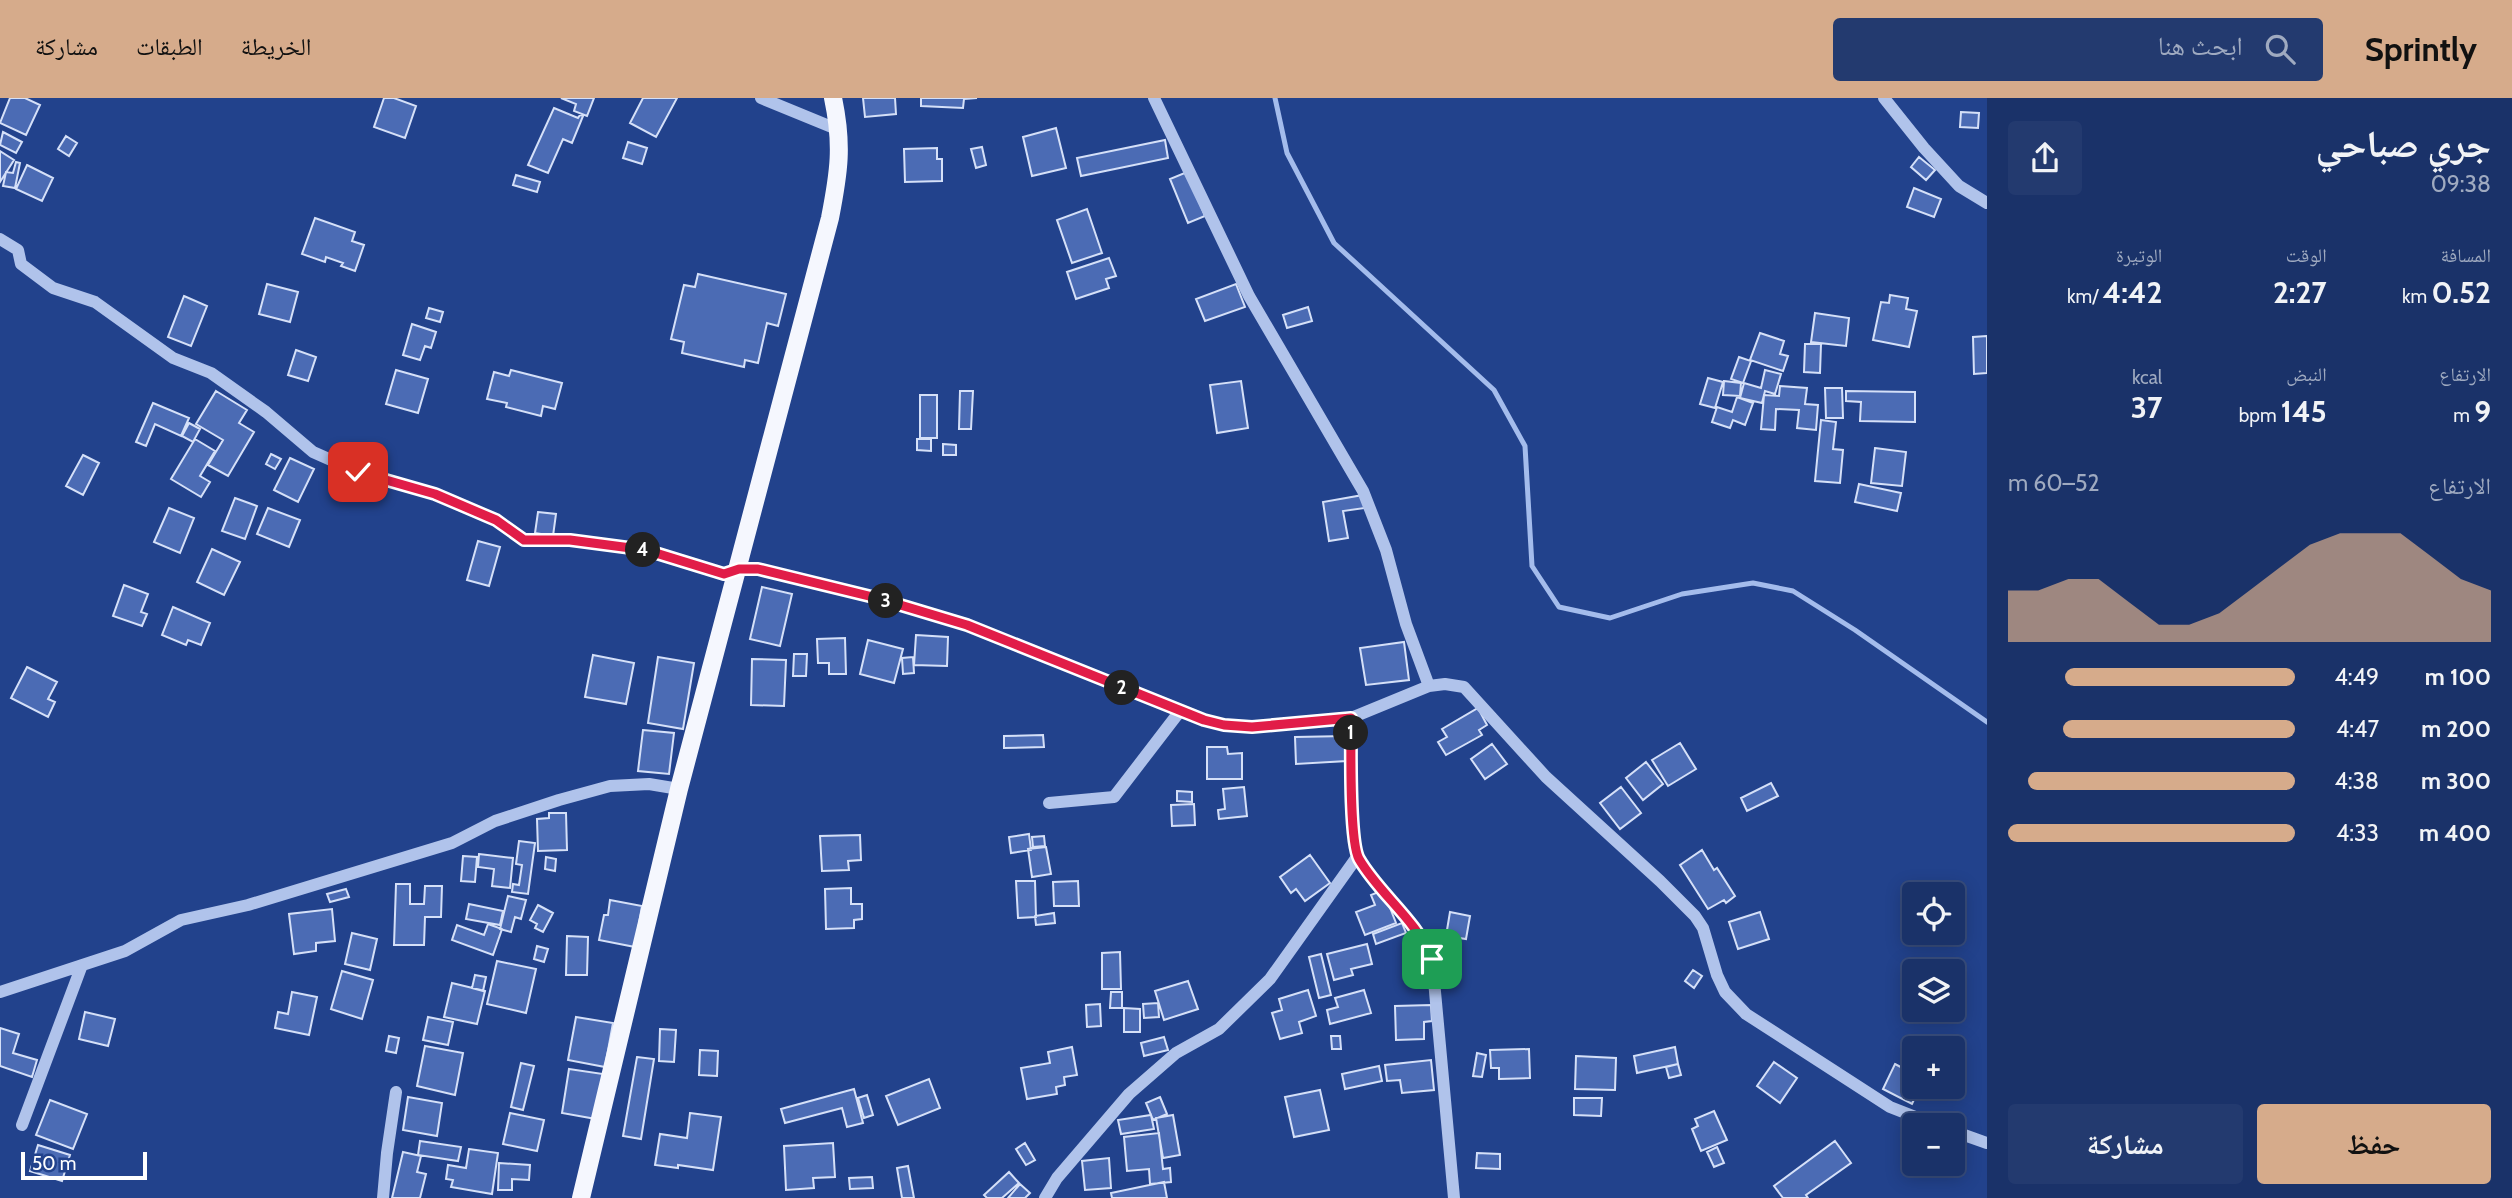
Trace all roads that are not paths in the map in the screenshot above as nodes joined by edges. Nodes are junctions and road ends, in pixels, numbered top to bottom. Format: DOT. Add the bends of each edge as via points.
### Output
graph roads {
  1 [pos="761,98"];
  2 [pos="833,98"];
  3 [pos="1154,98"];
  4 [pos="1884,98"];
  5 [pos="839,130"];
  6 [pos="1987,204"];
  7 [pos="0,239"];
  8 [pos="739,569"];
  9 [pos="1429,686"];
  10 [pos="1180,711"];
  11 [pos="1351,718"];
  12 [pos="679,789"];
  13 [pos="1049,803"];
  14 [pos="1357,857"];
  15 [pos="82,965"];
  16 [pos="0,992"];
  17 [pos="396,1092"];
  18 [pos="1905,1113"];
  19 [pos="22,1125"];
  20 [pos="1965,1135"];
  21 [pos="1987,1143"];
  22 [pos="383,1198"];
  23 [pos="581,1198"];
  24 [pos="1045,1198"];
  25 [pos="1454,1198"];
  1 -- 5 [label="street"];
  2 -- 5 [label="main road"];
  3 -- 9 [label="street" via="1249,296 1363,491"];
  4 -- 6 [label="street" via="1959,186"];
  5 -- 8 [label="main road" via="839,170 830,218"];
  7 -- 8 [label="street" via="18,250 21,264 53,288 94,302 173,358 211,373 313,452 358,472 435,494 496,520 524,540 614,545 724,574"];
  8 -- 10 [label="street" via="758,569 877,598 967,625"];
  8 -- 12 [label="main road"];
  9 -- 11 [label="street"];
  9 -- 18 [label="street" via="1464,687 1546,777 1681,901 1703,928 1725,992 1746,1014"];
  10 -- 11 [label="street" via="1224,725 1252,727"];
  10 -- 13 [label="street" via="1114,797"];
  11 -- 14 [label="street"];
  12 -- 15 [label="street" via="649,784 610,786 559,800 495,821 452,843 248,905 181,920 125,950"];
  12 -- 23 [label="main road"];
  14 -- 24 [label="street" via="1270,979 1219,1029 1176,1053 1129,1094"];
  14 -- 25 [label="street" via="1415,927 1432,959"];
  15 -- 16 [label="street"];
  15 -- 19 [label="street"];
  17 -- 22 [label="street"];
  20 -- 21 [label="street"];
}
